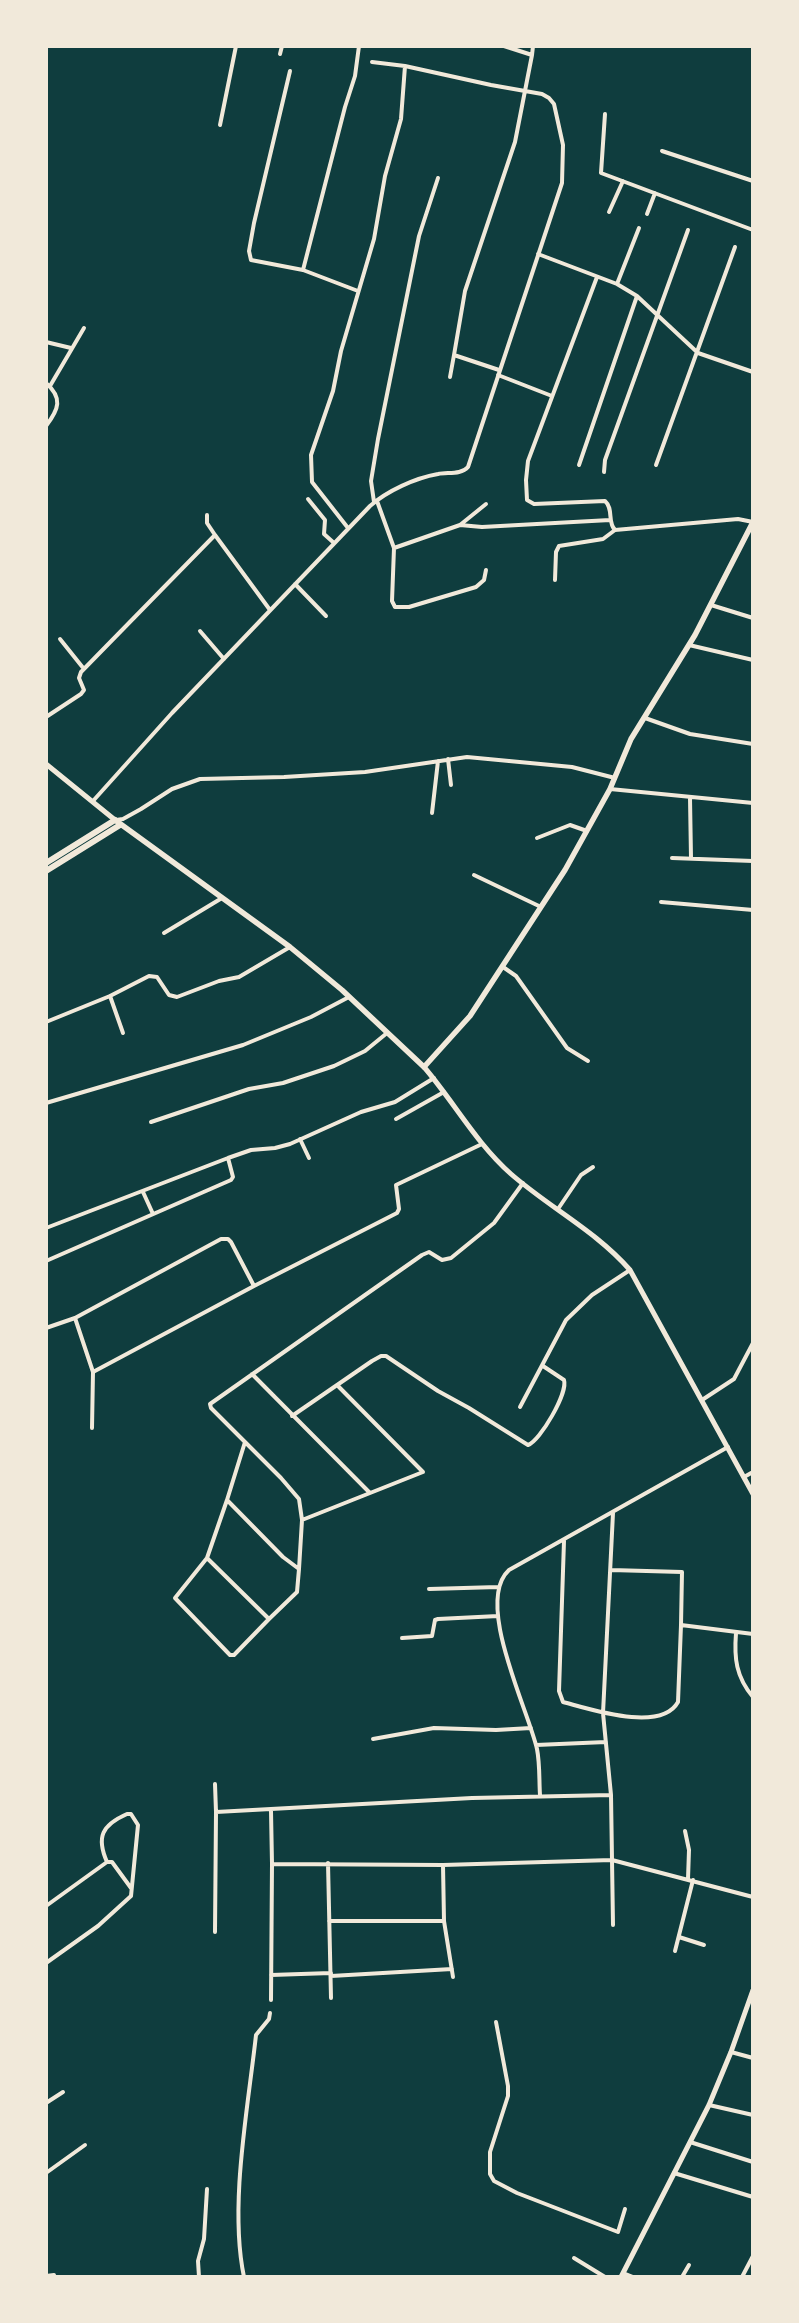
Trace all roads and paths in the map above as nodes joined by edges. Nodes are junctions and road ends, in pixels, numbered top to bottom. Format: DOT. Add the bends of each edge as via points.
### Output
graph roads {
  1 [pos="236,46"];
  2 [pos="282,46"];
  3 [pos="360,46"];
  4 [pos="504,46"];
  5 [pos="533,46"];
  6 [pos="280,54"];
  7 [pos="532,55"];
  8 [pos="372,62"];
  9 [pos="405,66"];
  10 [pos="290,71"];
  11 [pos="524,92"];
  12 [pos="606,114"];
  13 [pos="220,125"];
  14 [pos="662,151"];
  15 [pos="438,178"];
  16 [pos="623,181"];
  17 [pos="753,182"];
  18 [pos="655,193"];
  19 [pos="609,212"];
  20 [pos="647,214"];
  21 [pos="639,228"];
  22 [pos="688,230"];
  23 [pos="753,230"];
  24 [pos="735,247"];
  25 [pos="538,254"];
  26 [pos="303,270"];
  27 [pos="597,276"];
  28 [pos="617,284"];
  29 [pos="358,291"];
  30 [pos="637,296"];
  31 [pos="658,315"];
  32 [pos="84,328"];
  33 [pos="46,342"];
  34 [pos="71,348"];
  35 [pos="698,353"];
  36 [pos="454,355"];
  37 [pos="500,370"];
  38 [pos="753,372"];
  39 [pos="498,375"];
  40 [pos="450,377"];
  41 [pos="48,384"];
  42 [pos="552,396"];
  43 [pos="46,426"];
  44 [pos="579,465"];
  45 [pos="656,465"];
  46 [pos="604,472"];
  47 [pos="308,499"];
  48 [pos="375,502"];
  49 [pos="486,504"];
  50 [pos="207,515"];
  51 [pos="610,520"];
  52 [pos="753,522"];
  53 [pos="460,525"];
  54 [pos="348,528"];
  55 [pos="615,530"];
  56 [pos="215,535"];
  57 [pos="334,543"];
  58 [pos="394,548"];
  59 [pos="486,570"];
  60 [pos="555,580"];
  61 [pos="296,584"];
  62 [pos="711,605"];
  63 [pos="270,610"];
  64 [pos="326,616"];
  65 [pos="753,618"];
  66 [pos="200,631"];
  67 [pos="60,639"];
  68 [pos="689,645"];
  69 [pos="224,658"];
  70 [pos="753,660"];
  71 [pos="84,669"];
  72 [pos="46,717"];
  73 [pos="645,718"];
  74 [pos="753,744"];
  75 [pos="448,759"];
  76 [pos="438,761"];
  77 [pos="46,764"];
  78 [pos="615,778"];
  79 [pos="451,785"];
  80 [pos="610,789"];
  81 [pos="690,798"];
  82 [pos="94,802"];
  83 [pos="753,803"];
  84 [pos="432,813"];
  85 [pos="115,820"];
  86 [pos="122,822"];
  87 [pos="587,831"];
  88 [pos="537,838"];
  89 [pos="672,858"];
  90 [pos="691,858"];
  91 [pos="753,861"];
  92 [pos="46,863"];
  93 [pos="46,871"];
  94 [pos="474,875"];
  95 [pos="222,898"];
  96 [pos="661,902"];
  97 [pos="541,907"];
  98 [pos="753,910"];
  99 [pos="164,933"];
  100 [pos="290,947"];
  101 [pos="503,967"];
  102 [pos="110,996"];
  103 [pos="349,997"];
  104 [pos="46,1022"];
  105 [pos="124,1034"];
  106 [pos="388,1034"];
  107 [pos="588,1061"];
  108 [pos="424,1068"];
  109 [pos="434,1078"];
  110 [pos="444,1092"];
  111 [pos="46,1103"];
  112 [pos="396,1119"];
  113 [pos="150,1122"];
  114 [pos="300,1139"];
  115 [pos="482,1144"];
  116 [pos="228,1158"];
  117 [pos="309,1158"];
  118 [pos="593,1167"];
  119 [pos="523,1184"];
  120 [pos="143,1192"];
  121 [pos="558,1209"];
  122 [pos="154,1214"];
  123 [pos="46,1228"];
  124 [pos="46,1261"];
  125 [pos="630,1270"];
  126 [pos="254,1286"];
  127 [pos="75,1318"];
  128 [pos="46,1328"];
  129 [pos="753,1343"];
  130 [pos="543,1366"];
  131 [pos="93,1372"];
  132 [pos="252,1374"];
  133 [pos="338,1386"];
  134 [pos="702,1400"];
  135 [pos="520,1407"];
  136 [pos="292,1416"];
  137 [pos="92,1428"];
  138 [pos="245,1442"];
  139 [pos="728,1447"];
  140 [pos="753,1472"];
  141 [pos="744,1477"];
  142 [pos="369,1492"];
  143 [pos="753,1494"];
  144 [pos="227,1500"];
  145 [pos="613,1513"];
  146 [pos="302,1520"];
  147 [pos="564,1541"];
  148 [pos="207,1558"];
  149 [pos="299,1569"];
  150 [pos="611,1570"];
  151 [pos="498,1587"];
  152 [pos="429,1589"];
  153 [pos="498,1616"];
  154 [pos="269,1619"];
  155 [pos="681,1625"];
  156 [pos="736,1633"];
  157 [pos="753,1634"];
  158 [pos="402,1638"];
  159 [pos="753,1697"];
  160 [pos="603,1713"];
  161 [pos="531,1728"];
  162 [pos="373,1739"];
  163 [pos="606,1742"];
  164 [pos="536,1745"];
  165 [pos="215,1784"];
  166 [pos="540,1795"];
  167 [pos="611,1795"];
  168 [pos="271,1811"];
  169 [pos="216,1812"];
  170 [pos="685,1831"];
  171 [pos="612,1860"];
  172 [pos="107,1862"];
  173 [pos="328,1863"];
  174 [pos="272,1864"];
  175 [pos="443,1866"];
  176 [pos="691,1880"];
  177 [pos="131,1888"];
  178 [pos="753,1897"];
  179 [pos="46,1906"];
  180 [pos="329,1921"];
  181 [pos="444,1921"];
  182 [pos="614,1925"];
  183 [pos="215,1932"];
  184 [pos="679,1937"];
  185 [pos="704,1945"];
  186 [pos="675,1951"];
  187 [pos="46,1962"];
  188 [pos="452,1969"];
  189 [pos="271,1975"];
  190 [pos="331,1975"];
  191 [pos="452,1978"];
  192 [pos="753,1990"];
  193 [pos="331,1998"];
  194 [pos="271,2000"];
  195 [pos="270,2012"];
  196 [pos="496,2022"];
  197 [pos="731,2052"];
  198 [pos="753,2058"];
  199 [pos="63,2092"];
  200 [pos="46,2103"];
  201 [pos="709,2105"];
  202 [pos="753,2115"];
  203 [pos="690,2142"];
  204 [pos="85,2145"];
  205 [pos="753,2162"];
  206 [pos="46,2173"];
  207 [pos="674,2173"];
  208 [pos="207,2189"];
  209 [pos="753,2197"];
  210 [pos="625,2208"];
  211 [pos="753,2256"];
  212 [pos="574,2258"];
  213 [pos="689,2265"];
  214 [pos="54,2274"];
  215 [pos="622,2275"];
  216 [pos="46,2276"];
  217 [pos="199,2277"];
  218 [pos="244,2277"];
  219 [pos="605,2277"];
  220 [pos="633,2277"];
  221 [pos="682,2277"];
  222 [pos="742,2277"];
  1 -- 13 [label="street"];
  2 -- 6 [label="street"];
  3 -- 26 [label="street" via="355,76 344,107"];
  4 -- 7 [label="street"];
  5 -- 7 [label="street"];
  7 -- 11 [label="street"];
  8 -- 9 [label="street"];
  9 -- 11 [label="street"];
  9 -- 29 [label="street" via="401,119 385,176 374,239"];
  10 -- 26 [label="street" via="249,251 251,260"];
  11 -- 25 [label="street" via="542,94 554,104 563,146 562,183"];
  11 -- 36 [label="street" via="515,142 465,291"];
  12 -- 16 [label="street" via="600,172"];
  14 -- 17 [label="street"];
  15 -- 48 [label="street" via="419,236 378,439 371,481"];
  16 -- 18 [label="street"];
  16 -- 19 [label="street"];
  18 -- 20 [label="street"];
  18 -- 23 [label="street"];
  21 -- 28 [label="street"];
  22 -- 31 [label="street"];
  24 -- 35 [label="street"];
  25 -- 27 [label="street"];
  25 -- 37 [label="street"];
  26 -- 29 [label="street"];
  27 -- 28 [label="street"];
  27 -- 42 [label="street"];
  28 -- 30 [label="street"];
  29 -- 54 [label="street" via="311,464 312,482"];
  30 -- 31 [label="street"];
  30 -- 44 [label="street"];
  31 -- 35 [label="street"];
  31 -- 46 [label="street" via="605,460"];
  32 -- 34 [label="street"];
  33 -- 34 [label="street"];
  34 -- 41 [label="street"];
  35 -- 38 [label="street"];
  35 -- 45 [label="street"];
  36 -- 37 [label="street"];
  36 -- 40 [label="street"];
  37 -- 39 [label="street"];
  39 -- 42 [label="street"];
  39 -- 48 [label="street" via="465,470 425,477"];
  41 -- 43 [label="street" via="57,394 59,403"];
  42 -- 51 [label="street" via="528,461 527,500 534,504 605,502 609,505"];
  47 -- 57 [label="street" via="323,516 326,524 324,534"];
  48 -- 54 [label="street"];
  48 -- 58 [label="street"];
  49 -- 53 [label="street"];
  50 -- 56 [label="street" via="207,524"];
  51 -- 53 [label="street" via="482,527"];
  51 -- 55 [label="street"];
  52 -- 55 [label="street" via="738,519"];
  52 -- 62 [label="main road"];
  53 -- 58 [label="street"];
  54 -- 57 [label="street"];
  55 -- 60 [label="street" via="603,539 560,546 556,552"];
  56 -- 63 [label="street"];
  56 -- 71 [label="street"];
  57 -- 61 [label="street"];
  58 -- 59 [label="street" via="392,601 396,607 416,606 476,587 484,580"];
  61 -- 63 [label="street"];
  61 -- 64 [label="street"];
  62 -- 65 [label="street"];
  62 -- 68 [label="main road"];
  63 -- 69 [label="street"];
  66 -- 69 [label="street"];
  67 -- 71 [label="street"];
  68 -- 70 [label="street"];
  68 -- 73 [label="main road"];
  69 -- 82 [label="street"];
  71 -- 72 [label="street" via="79,676 83,692"];
  73 -- 74 [label="street" via="690,734"];
  73 -- 78 [label="main road" via="628,746"];
  75 -- 76 [label="street"];
  75 -- 78 [label="street" via="475,756 558,765"];
  75 -- 79 [label="street"];
  76 -- 84 [label="street"];
  76 -- 86 [label="street" via="365,772 200,779 172,789"];
  77 -- 82 [label="street"];
  78 -- 80 [label="main road"];
  80 -- 81 [label="street"];
  80 -- 87 [label="main road"];
  81 -- 83 [label="street"];
  81 -- 90 [label="street"];
  82 -- 85 [label="street"];
  85 -- 86 [label="main road"];
  85 -- 92 [label="main road"];
  86 -- 93 [label="main road"];
  86 -- 95 [label="main road"];
  87 -- 88 [label="street" via="570,825"];
  87 -- 97 [label="main road"];
  89 -- 90 [label="street"];
  90 -- 91 [label="street"];
  94 -- 97 [label="street"];
  95 -- 99 [label="street"];
  95 -- 100 [label="main road"];
  96 -- 98 [label="street"];
  97 -- 101 [label="main road"];
  100 -- 102 [label="street" via="239,977 177,997 169,995 153,976"];
  100 -- 103 [label="main road"];
  101 -- 107 [label="street" via="516,976 567,1048"];
  101 -- 108 [label="main road" via="459,1029"];
  102 -- 104 [label="street"];
  102 -- 105 [label="street"];
  103 -- 106 [label="main road"];
  103 -- 111 [label="street" via="311,1017 243,1045"];
  106 -- 108 [label="main road"];
  106 -- 113 [label="street" via="365,1052 334,1066 283,1083 249,1089"];
  108 -- 109 [label="street"];
  109 -- 110 [label="street"];
  109 -- 114 [label="street" via="395,1102 361,1112"];
  110 -- 112 [label="street"];
  110 -- 115 [label="street"];
  114 -- 116 [label="street"];
  114 -- 117 [label="street"];
  115 -- 119 [label="street"];
  115 -- 126 [label="street" via="396,1185 397,1213"];
  116 -- 120 [label="street"];
  116 -- 122 [label="street" via="231,1180"];
  118 -- 121 [label="street" via="582,1175"];
  119 -- 121 [label="street"];
  119 -- 132 [label="street" via="494,1223 451,1258 445,1260 425,1252"];
  120 -- 122 [label="street"];
  120 -- 123 [label="street"];
  121 -- 125 [label="street" via="607,1245"];
  122 -- 124 [label="street"];
  125 -- 130 [label="street" via="592,1295 566,1320"];
  125 -- 134 [label="street"];
  126 -- 127 [label="street" via="230,1242 225,1239"];
  126 -- 131 [label="street"];
  127 -- 128 [label="street"];
  127 -- 131 [label="street"];
  129 -- 134 [label="street" via="734,1379"];
  130 -- 133 [label="street" via="564,1380 565,1386 544,1428 528,1445 392,1359 381,1356"];
  130 -- 135 [label="street"];
  131 -- 137 [label="street"];
  132 -- 136 [label="street"];
  132 -- 138 [label="street" via="210,1404"];
  133 -- 136 [label="street"];
  133 -- 142 [label="street" via="423,1472"];
  134 -- 139 [label="street"];
  136 -- 142 [label="street"];
  138 -- 144 [label="street"];
  138 -- 146 [label="street" via="298,1499"];
  139 -- 141 [label="street"];
  139 -- 145 [label="street"];
  140 -- 141 [label="street"];
  141 -- 143 [label="street"];
  142 -- 146 [label="street"];
  144 -- 148 [label="street"];
  144 -- 149 [label="street"];
  145 -- 147 [label="street"];
  145 -- 150 [label="street"];
  146 -- 149 [label="street"];
  147 -- 151 [label="street" via="509,1570"];
  147 -- 160 [label="street" via="559,1696 563,1702"];
  148 -- 154 [label="street"];
  148 -- 154 [label="street" via="175,1598 230,1655 237,1654"];
  149 -- 154 [label="street" via="297,1592"];
  150 -- 155 [label="street" via="682,1572"];
  150 -- 160 [label="street"];
  151 -- 152 [label="street"];
  151 -- 153 [label="street"];
  153 -- 158 [label="street" via="438,1619 432,1636"];
  153 -- 161 [label="street" via="519,1698"];
  155 -- 156 [label="street"];
  155 -- 160 [label="street" via="679,1694 674,1708 669,1713 652,1717"];
  156 -- 157 [label="street"];
  156 -- 159 [label="street" via="735,1662 743,1685"];
  160 -- 163 [label="street"];
  161 -- 162 [label="street" via="434,1728"];
  161 -- 164 [label="street"];
  163 -- 164 [label="street"];
  163 -- 167 [label="street"];
  164 -- 166 [label="street"];
  165 -- 169 [label="street"];
  166 -- 167 [label="street"];
  166 -- 168 [label="street"];
  167 -- 171 [label="street"];
  168 -- 169 [label="street"];
  168 -- 174 [label="street"];
  169 -- 183 [label="street"];
  170 -- 176 [label="street"];
  171 -- 175 [label="street"];
  171 -- 176 [label="street"];
  171 -- 182 [label="street"];
  172 -- 177 [label="street" via="112,1862"];
  172 -- 177 [label="street" via="101,1835 106,1828 131,1814 138,1825"];
  172 -- 179 [label="street"];
  173 -- 174 [label="street"];
  173 -- 175 [label="street"];
  173 -- 180 [label="street"];
  174 -- 189 [label="street"];
  175 -- 181 [label="street"];
  176 -- 178 [label="street"];
  176 -- 184 [label="street"];
  177 -- 187 [label="street" via="129,1899 98,1926"];
  180 -- 181 [label="street"];
  180 -- 190 [label="street"];
  181 -- 188 [label="street"];
  184 -- 185 [label="street"];
  184 -- 186 [label="street"];
  188 -- 190 [label="street"];
  188 -- 191 [label="street"];
  189 -- 190 [label="street"];
  189 -- 194 [label="street"];
  190 -- 193 [label="street"];
  192 -- 197 [label="street"];
  195 -- 218 [label="street" via="269,2019 256,2035 242,2162 240,2252"];
  196 -- 210 [label="street" via="508,2090 490,2152 490,2174 494,2181 618,2232"];
  197 -- 198 [label="street"];
  197 -- 201 [label="street"];
  199 -- 200 [label="street"];
  201 -- 202 [label="street"];
  201 -- 203 [label="street"];
  203 -- 205 [label="street"];
  203 -- 207 [label="street"];
  204 -- 206 [label="street"];
  207 -- 209 [label="street"];
  207 -- 215 [label="street"];
  208 -- 217 [label="street"];
  211 -- 222 [label="street"];
  212 -- 219 [label="street"];
  213 -- 221 [label="street"];
  214 -- 216 [label="street"];
  215 -- 220 [label="street"];
}
